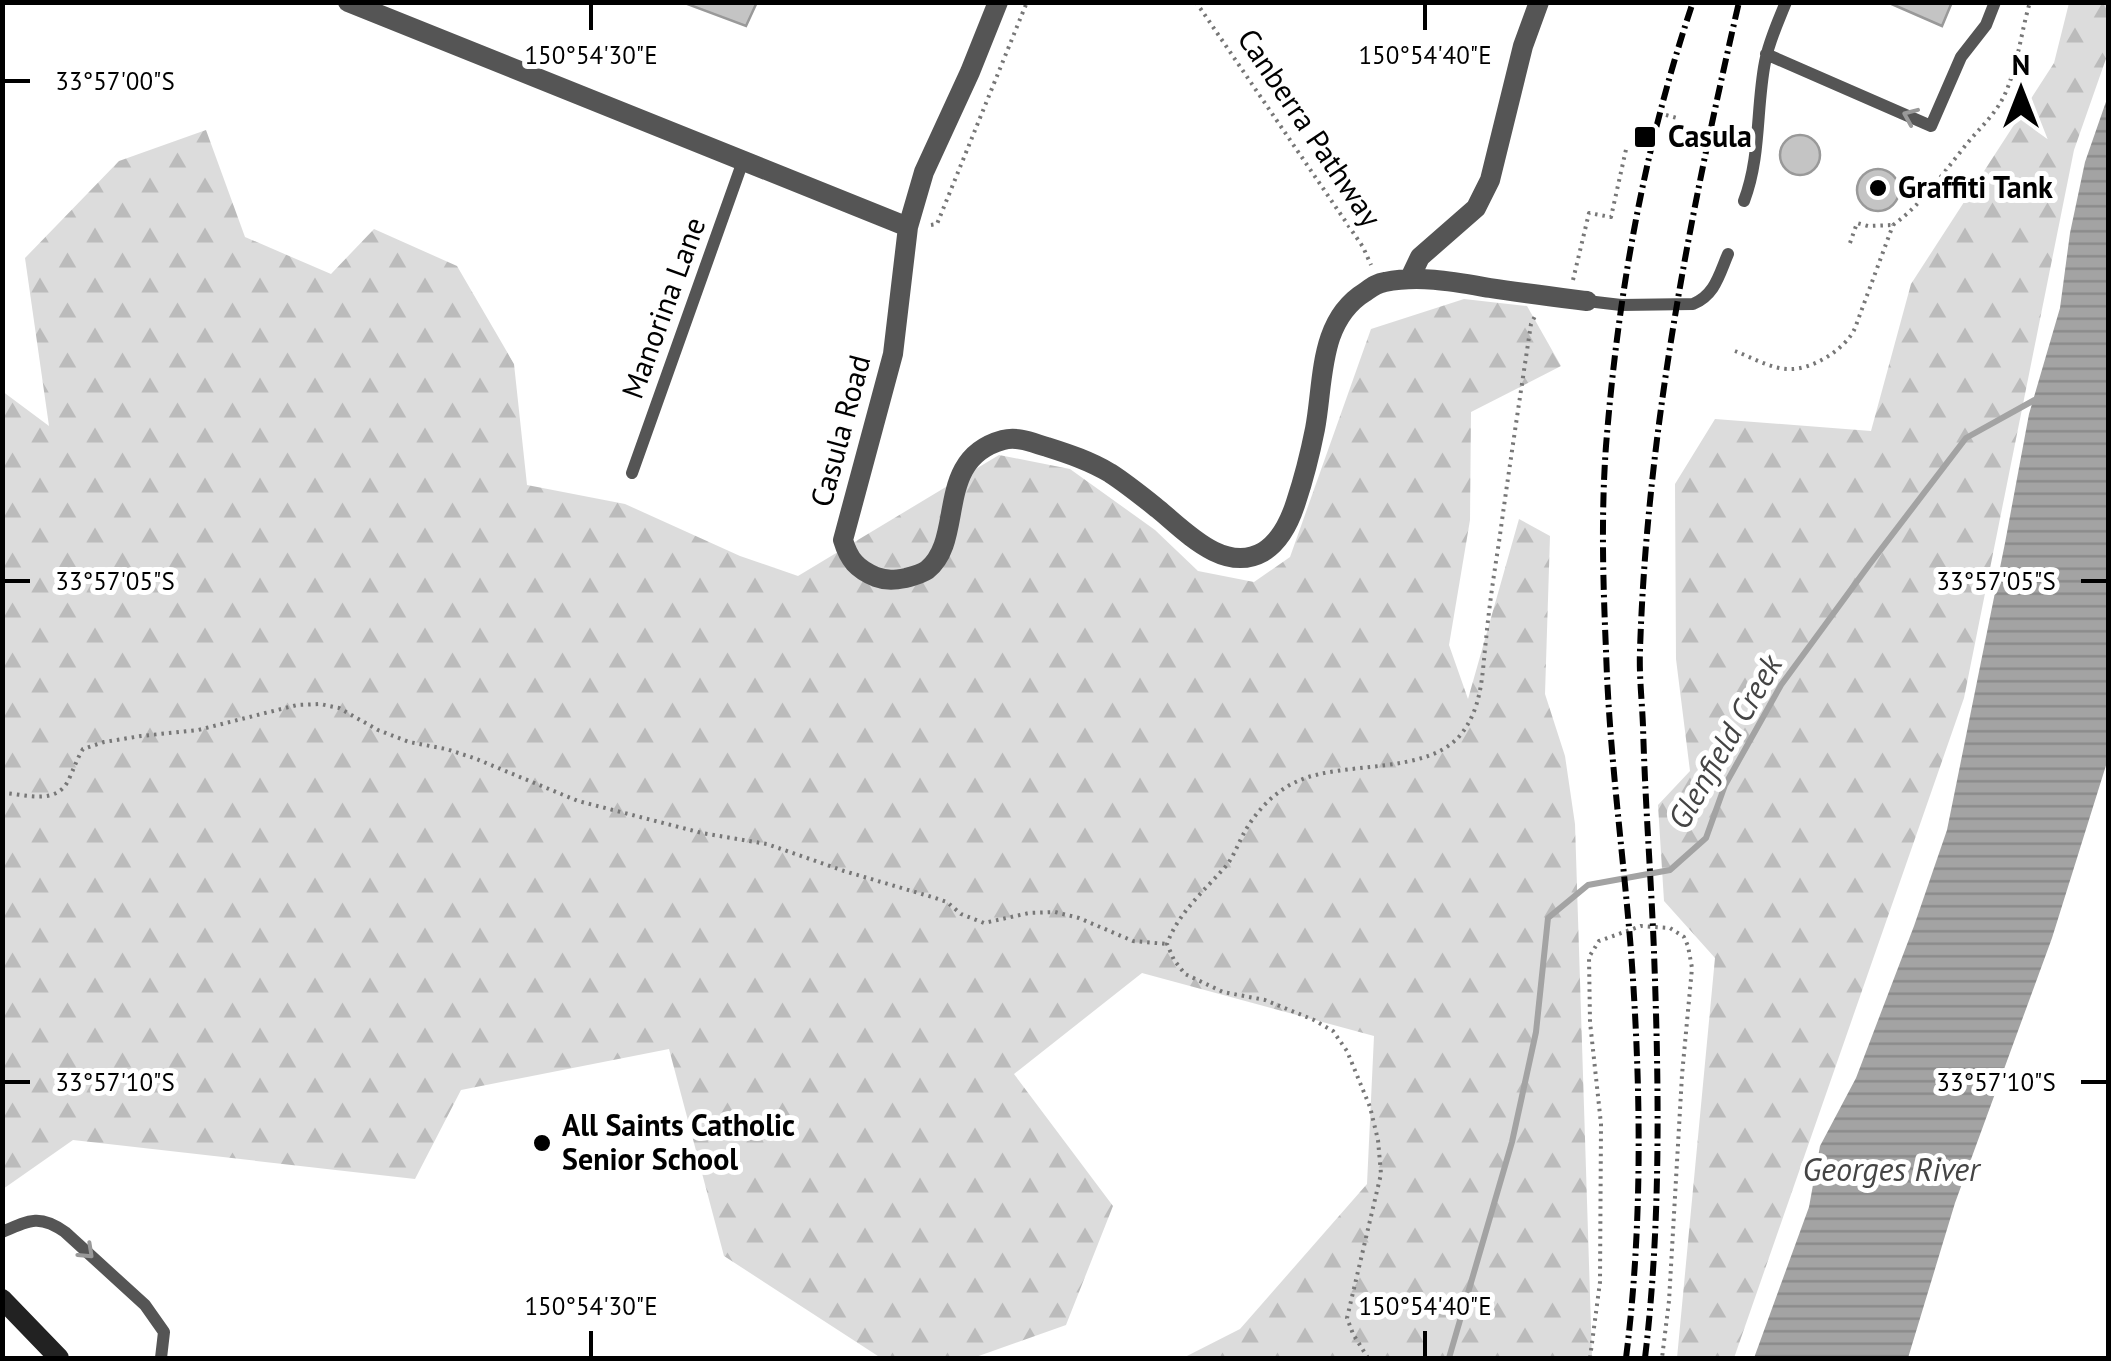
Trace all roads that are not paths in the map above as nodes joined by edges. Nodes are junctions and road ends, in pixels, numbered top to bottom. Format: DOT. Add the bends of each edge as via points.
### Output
graph roads {
  1 [pos="348,2"];
  2 [pos="998,2"];
  3 [pos="1539,2"];
  4 [pos="1786,2"];
  5 [pos="1996,2"];
  6 [pos="1766,54"];
  7 [pos="743,160"];
  8 [pos="1744,201"];
  9 [pos="908,227"];
  10 [pos="1728,254"];
  11 [pos="1410,278"];
  12 [pos="1588,301"];
  13 [pos="632,472"];
  14 [pos="2,1232"];
  15 [pos="2,1299"];
  16 [pos="59,1358"];
  17 [pos="161,1358"];
  1 -- 7 [label="street"];
  2 -- 9 [label="street" via="924,172"];
  3 -- 11 [label="street" via="1490,180 1476,208 1420,257"];
  4 -- 6 [label="lane"];
  5 -- 6 [label="lane, one-way" via="1931,126"];
  6 -- 8 [label="lane"];
  7 -- 9 [label="street"];
  7 -- 13 [label="lane, Manorina Lane"];
  9 -- 11 [label="street, Casula Road" via="893,354 843,540 858,569 882,579 924,572 934,563 969,460 982,448 1014,438 1110,473 1214,552 1264,552 1286,528 1299,494 1329,339 1356,298 1379,283"];
  10 -- 12 [label="lane" via="1712,292 1693,304"];
  11 -- 12 [label="street"];
  14 -- 17 [label="lane, one-way" via="27,1220 51,1222 65,1232 145,1306 164,1332"];
  15 -- 16 [label="street"];
}
